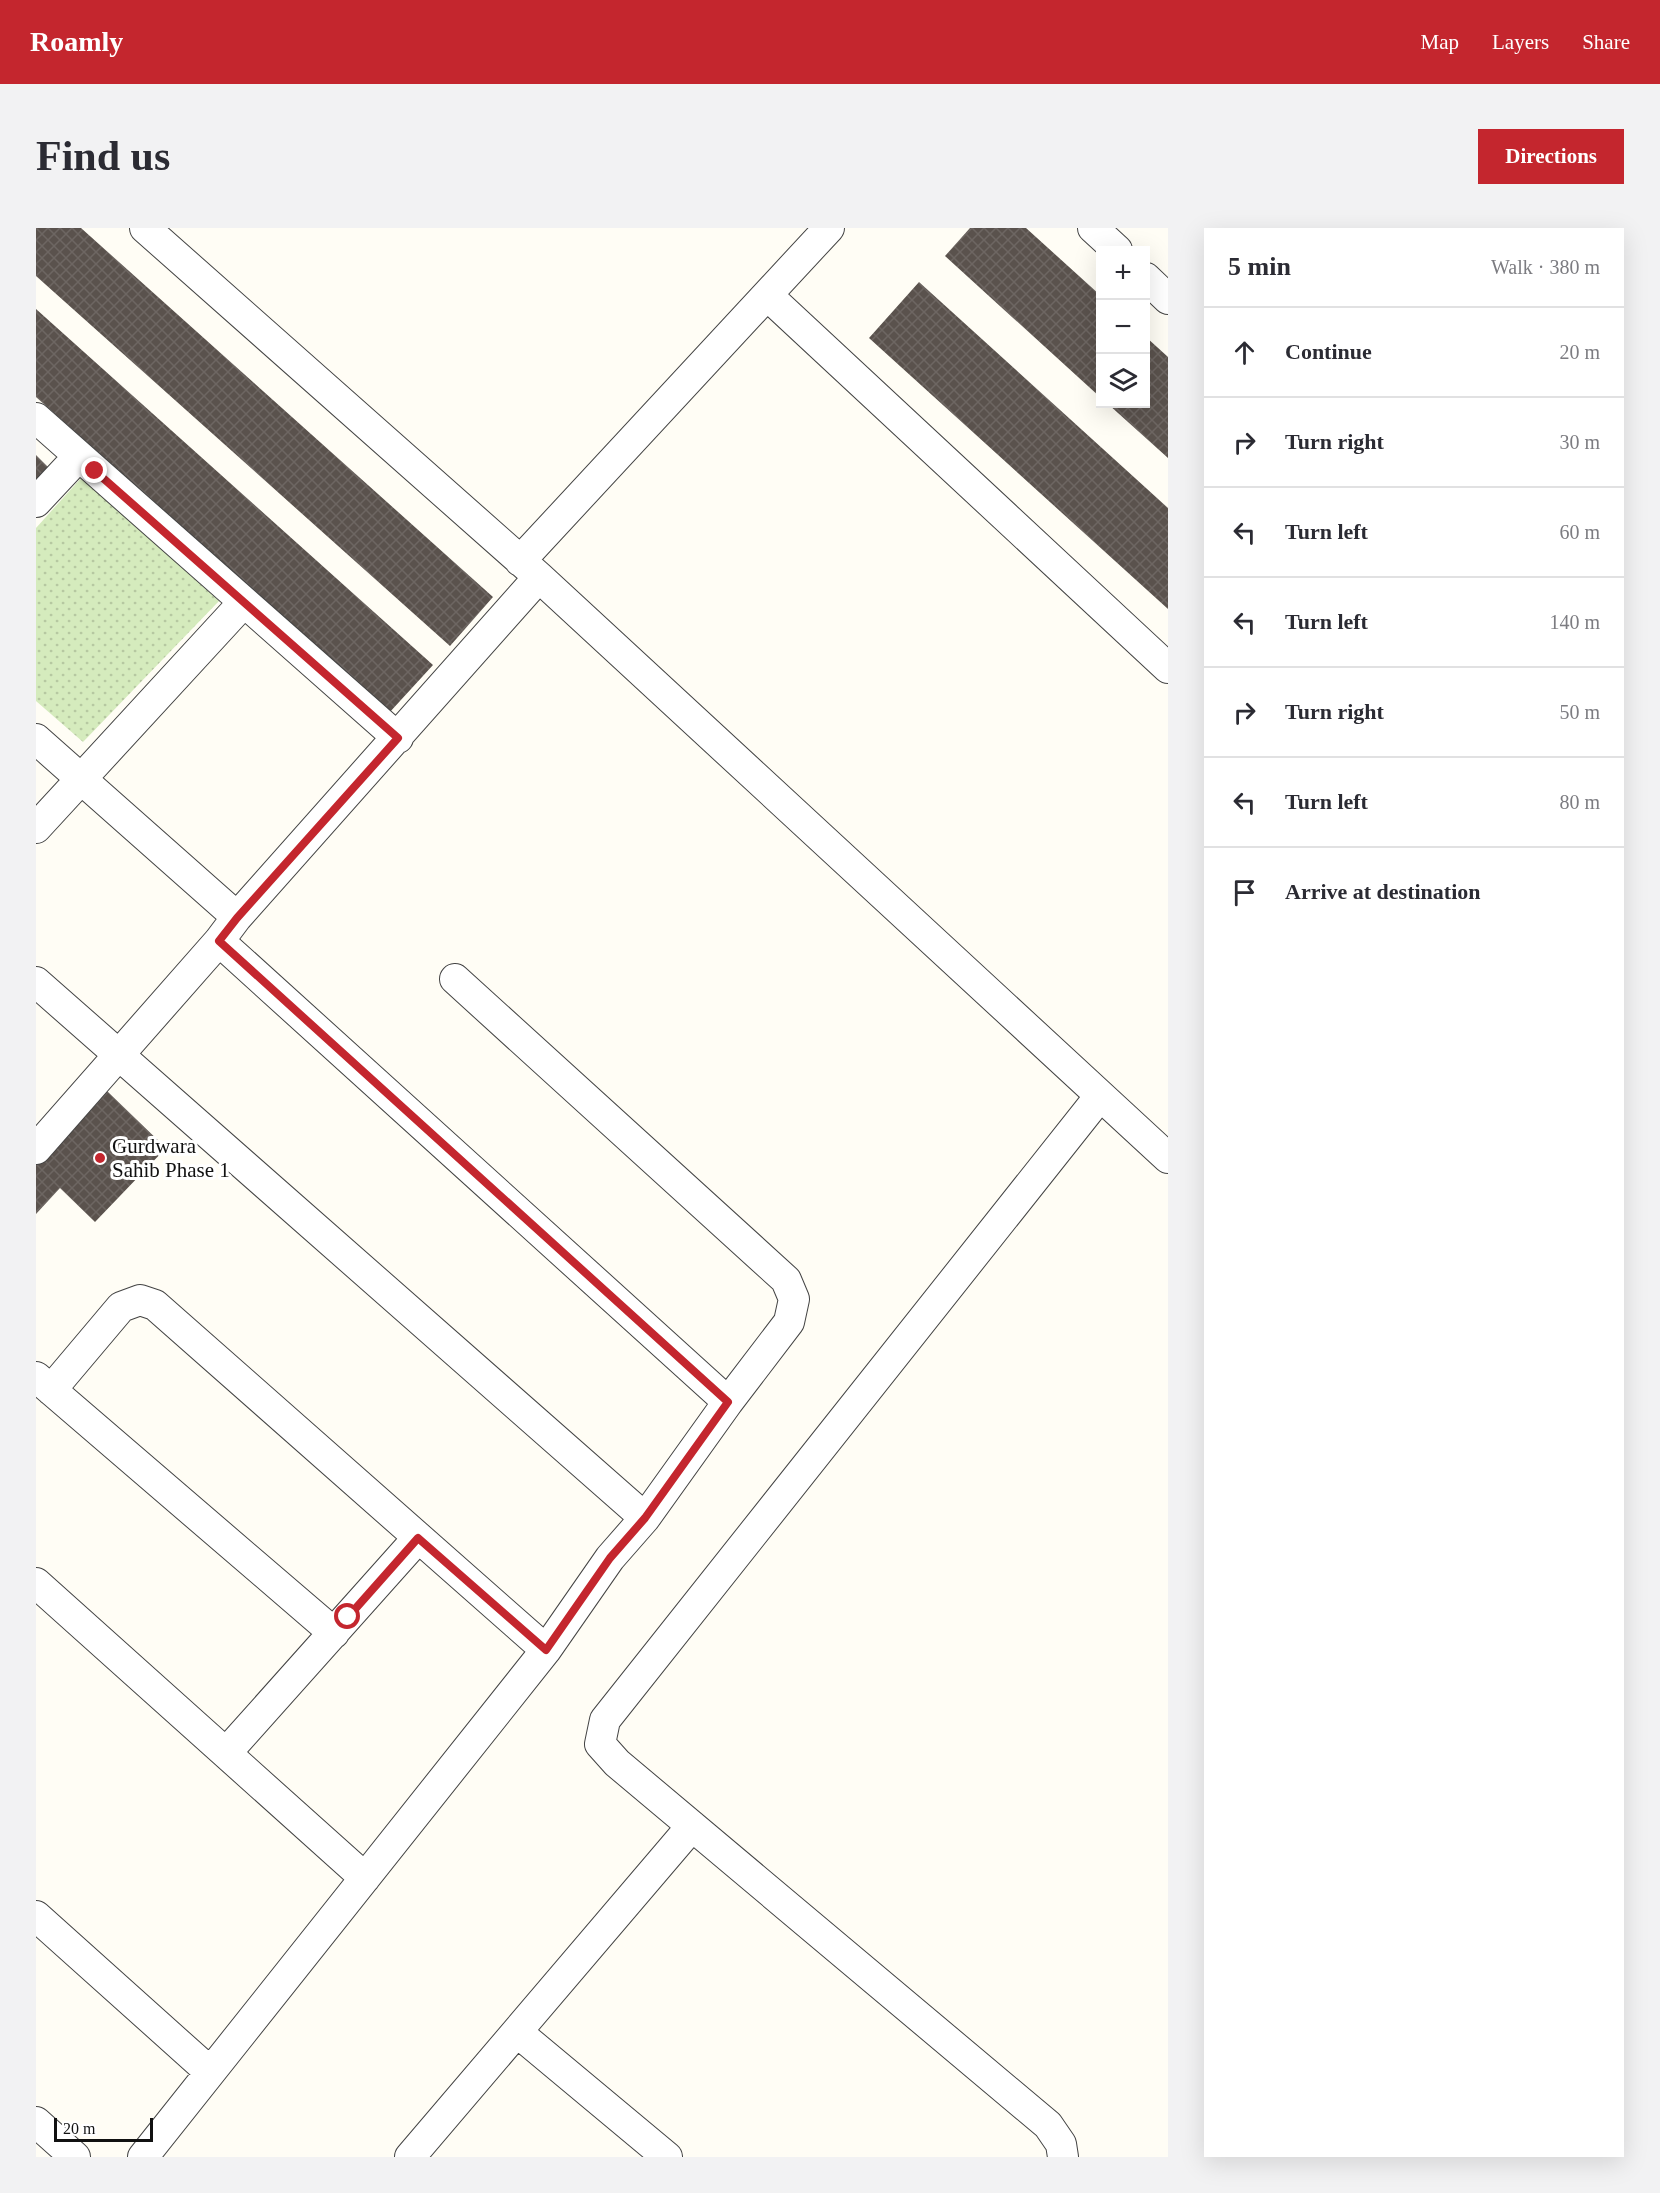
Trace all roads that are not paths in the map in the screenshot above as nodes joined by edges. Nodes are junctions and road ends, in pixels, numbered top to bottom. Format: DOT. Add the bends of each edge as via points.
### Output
graph roads {
  1 [pos="145,228"];
  2 [pos="829,228"];
  3 [pos="1093,228"];
  4 [pos="1113,246"];
  5 [pos="1150,282"];
  6 [pos="767,295"];
  7 [pos="1168,299"];
  8 [pos="36,418"];
  9 [pos="78,456"];
  10 [pos="36,502"];
  11 [pos="530,569"];
  12 [pos="244,602"];
  13 [pos="1163,653"];
  14 [pos="398,738"];
  15 [pos="36,739"];
  16 [pos="81,779"];
  17 [pos="36,828"];
  18 [pos="237,918"];
  19 [pos="219,941"];
  20 [pos="455,979"];
  21 [pos="36,982"];
  22 [pos="119,1054"];
  23 [pos="1100,1096"];
  24 [pos="36,1149"];
  25 [pos="1168,1158"];
  26 [pos="44,1384"];
  27 [pos="728,1402"];
  28 [pos="645,1518"];
  29 [pos="418,1538"];
  30 [pos="36,1583"];
  31 [pos="334,1633"];
  32 [pos="546,1650"];
  33 [pos="226,1753"];
  34 [pos="692,1826"];
  35 [pos="365,1878"];
  36 [pos="36,1916"];
  37 [pos="516,2032"];
  38 [pos="210,2072"];
  39 [pos="40,2132"];
  40 [pos="75,2157"];
  41 [pos="143,2157"];
  42 [pos="410,2157"];
  43 [pos="667,2157"];
  44 [pos="1063,2157"];
  1 -- 11 [label="street"];
  2 -- 6 [label="street"];
  3 -- 4 [label="street"];
  5 -- 7 [label="street"];
  6 -- 11 [label="street"];
  6 -- 13 [label="street"];
  8 -- 9 [label="street"];
  9 -- 10 [label="street"];
  9 -- 12 [label="street"];
  11 -- 14 [label="street"];
  11 -- 23 [label="street"];
  12 -- 14 [label="street"];
  12 -- 16 [label="street"];
  14 -- 18 [label="street"];
  15 -- 16 [label="street"];
  16 -- 17 [label="street"];
  16 -- 18 [label="street"];
  18 -- 19 [label="street"];
  19 -- 22 [label="street"];
  19 -- 27 [label="street"];
  20 -- 27 [label="street" via="786,1280 794,1299 789,1322"];
  21 -- 22 [label="street"];
  22 -- 24 [label="street"];
  22 -- 28 [label="street"];
  23 -- 25 [label="street"];
  23 -- 34 [label="street" via="605,1720 600,1744"];
  26 -- 29 [label="street" via="121,1307 140,1300 155,1305"];
  26 -- 31 [label="street"];
  27 -- 28 [label="street"];
  28 -- 32 [label="street" via="610,1558"];
  29 -- 31 [label="street"];
  29 -- 32 [label="street"];
  30 -- 33 [label="street"];
  31 -- 33 [label="street"];
  32 -- 35 [label="street"];
  33 -- 35 [label="street"];
  34 -- 37 [label="street"];
  34 -- 44 [label="street" via="1048,2125 1061,2144"];
  35 -- 38 [label="street"];
  36 -- 38 [label="street"];
  37 -- 42 [label="street"];
  37 -- 43 [label="street"];
  38 -- 41 [label="street"];
  39 -- 40 [label="street"];
}
